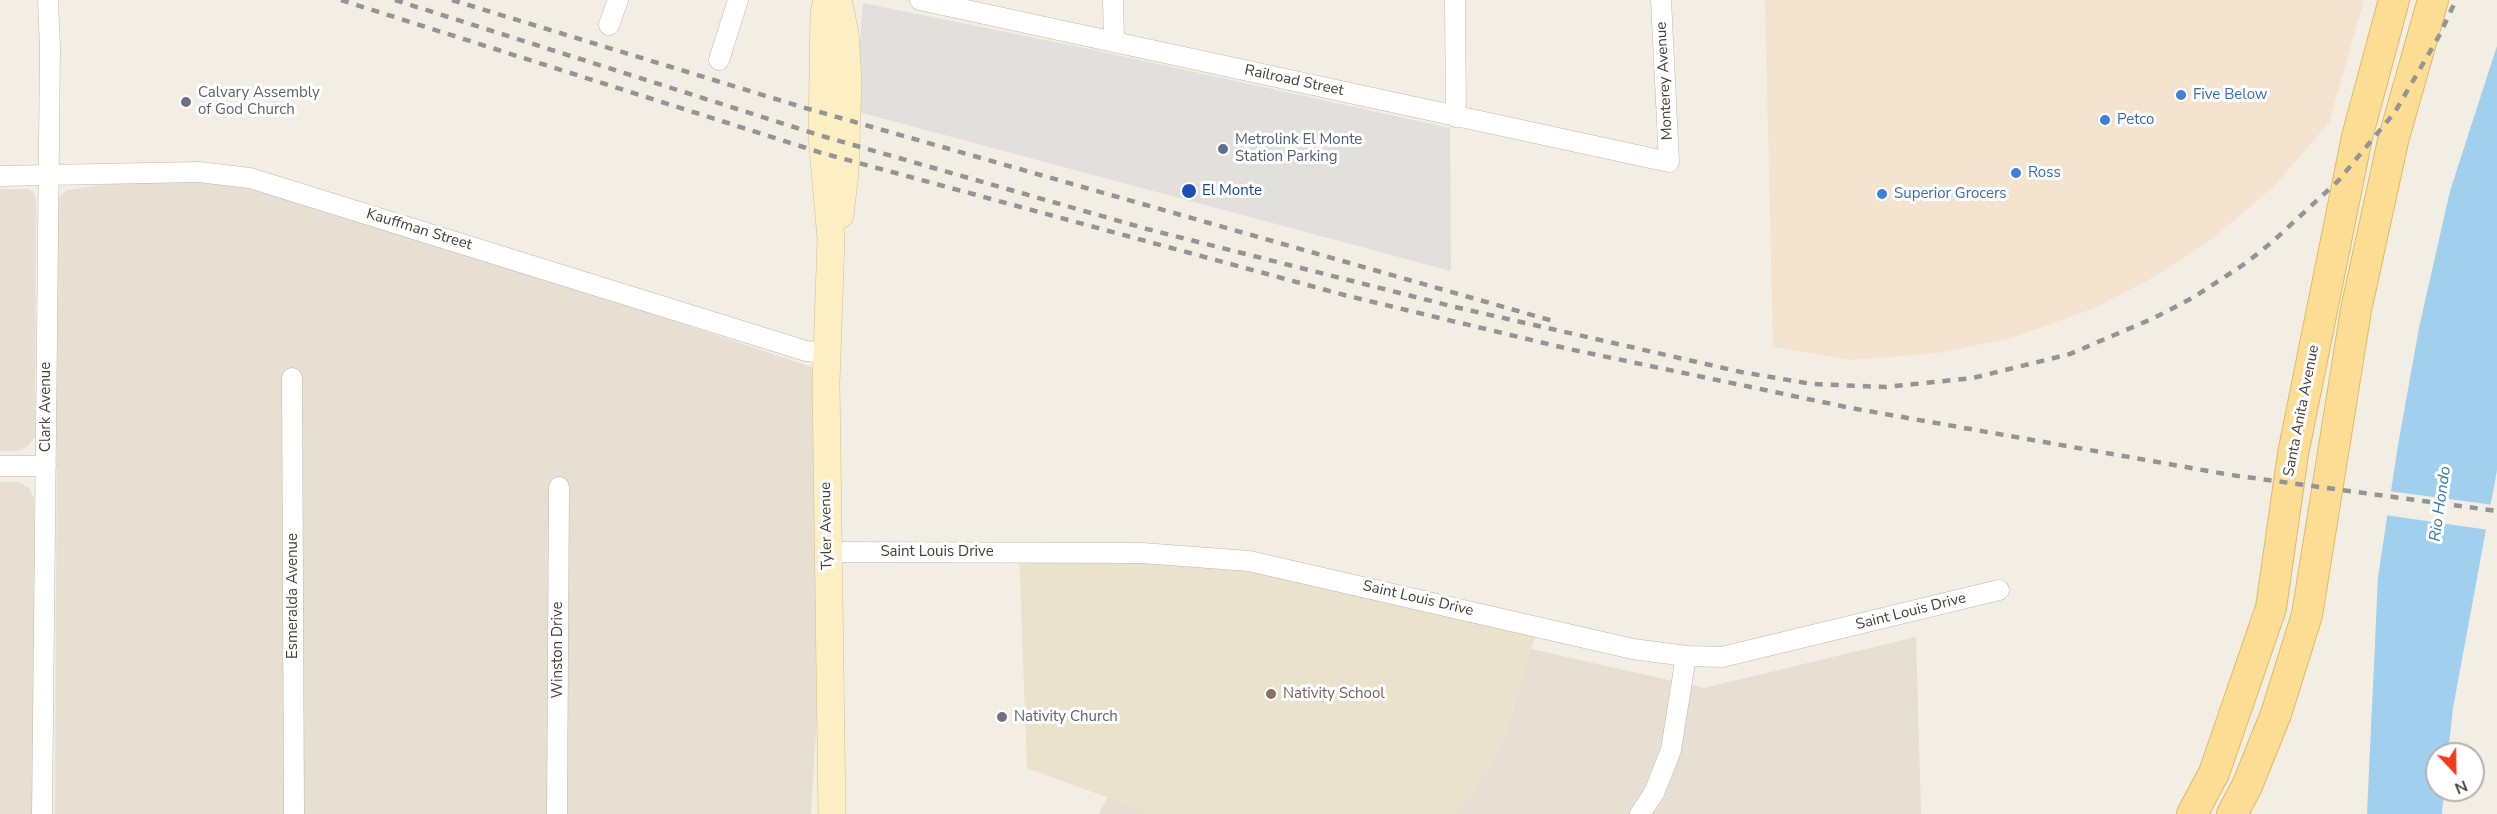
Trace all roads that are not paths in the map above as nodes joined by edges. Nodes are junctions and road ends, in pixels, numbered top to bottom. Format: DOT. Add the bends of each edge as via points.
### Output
graph roads {
  1 [pos="48,0"];
  2 [pos="618,0"];
  3 [pos="738,0"];
  4 [pos="828,0"];
  5 [pos="838,0"];
  6 [pos="920,0"];
  7 [pos="1113,0"];
  8 [pos="1455,0"];
  9 [pos="1661,0"];
  10 [pos="2394,0"];
  11 [pos="2433,0"];
  12 [pos="609,25"];
  13 [pos="1114,42"];
  14 [pos="719,60"];
  15 [pos="1456,117"];
  16 [pos="1669,162"];
  17 [pos="47,175"];
  18 [pos="0,176"];
  19 [pos="831,239"];
  20 [pos="827,353"];
  21 [pos="292,378"];
  22 [pos="0,466"];
  23 [pos="46,466"];
  24 [pos="559,487"];
  25 [pos="827,552"];
  26 [pos="1999,591"];
  27 [pos="1686,656"];
  28 [pos="42,814"];
  29 [pos="294,814"];
  30 [pos="557,814"];
  31 [pos="832,814"];
  32 [pos="1640,814"];
  33 [pos="2192,814"];
  34 [pos="2232,814"];
  1 -- 17 [label="street, Clark Avenue"];
  2 -- 12 [label="street"];
  3 -- 14 [label="street"];
  4 -- 19 [label="main road, Tyler Avenue" via="824,14 822,145"];
  5 -- 19 [label="main road, Tyler Avenue" via="845,33 848,120 840,217"];
  6 -- 13 [label="street, Railroad Street"];
  7 -- 13 [label="street"];
  8 -- 15 [label="street"];
  9 -- 16 [label="street, Monterey Avenue"];
  10 -- 33 [label="main road, Santa Anita Avenue" via="2357,137 2326,287 2293,454 2271,608 2214,773"];
  11 -- 34 [label="main road" via="2393,141 2356,310 2307,615 2276,714"];
  13 -- 15 [label="street, Railroad Street"];
  15 -- 16 [label="street, Railroad Street"];
  17 -- 18 [label="street, Kauffman Street"];
  17 -- 20 [label="street, Kauffman Street" via="198,172 250,178 806,351"];
  17 -- 23 [label="street, Clark Avenue"];
  19 -- 20 [label="main road, Tyler Avenue"];
  20 -- 25 [label="main road, Tyler Avenue"];
  21 -- 29 [label="street, Esmeralda Avenue"];
  22 -- 23 [label="street"];
  23 -- 28 [label="street, Clark Avenue"];
  24 -- 30 [label="street, Winston Drive"];
  25 -- 27 [label="street, Saint Louis Drive" via="1142,553 1249,561 1633,649"];
  25 -- 31 [label="main road, Tyler Avenue"];
  26 -- 27 [label="street, Saint Louis Drive" via="1722,657"];
  27 -- 32 [label="street" via="1671,750 1654,793"];
}
